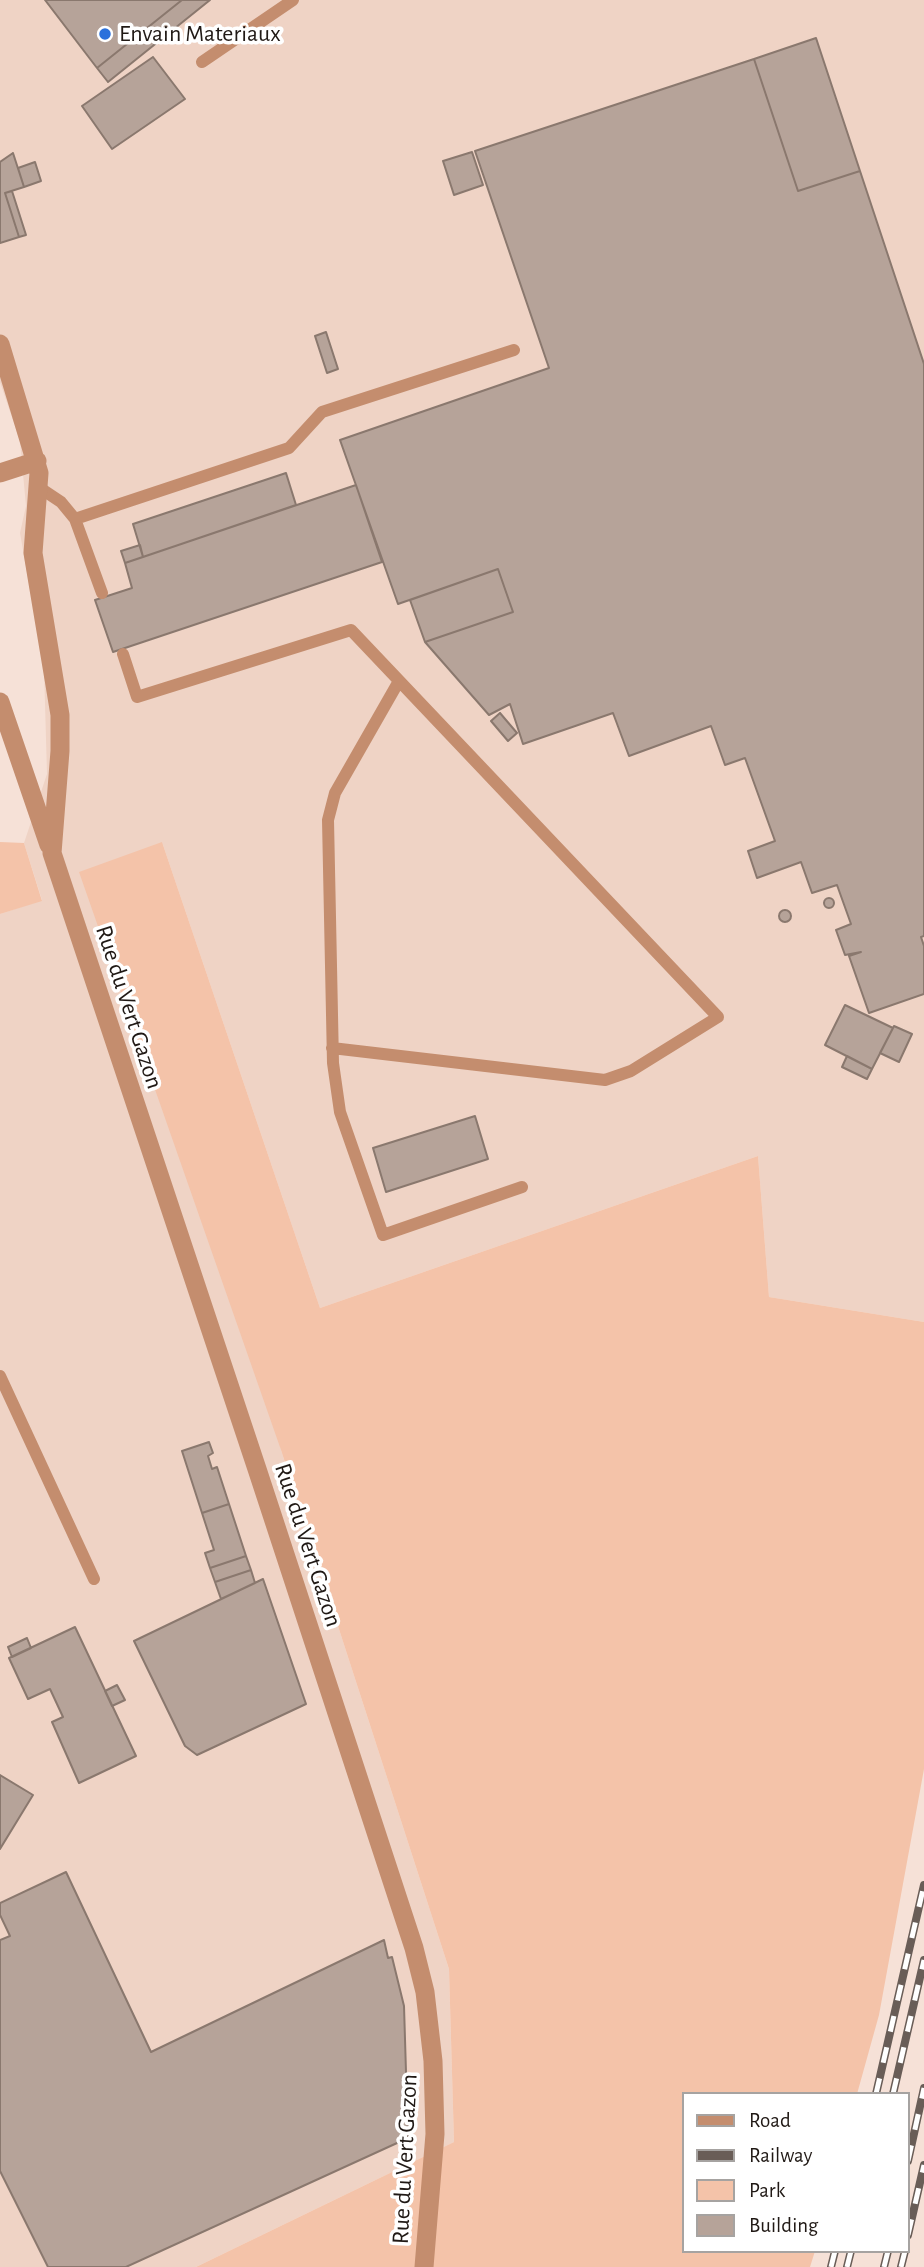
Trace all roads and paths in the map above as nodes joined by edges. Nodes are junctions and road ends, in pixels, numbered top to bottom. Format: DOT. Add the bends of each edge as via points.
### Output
graph roads {
  1 [pos="293,0"];
  2 [pos="202,62"];
  3 [pos="0,344"];
  4 [pos="514,350"];
  5 [pos="37,461"];
  6 [pos="0,473"];
  7 [pos="40,488"];
  8 [pos="75,520"];
  9 [pos="102,593"];
  10 [pos="123,654"];
  11 [pos="399,681"];
  12 [pos="0,702"];
  13 [pos="52,853"];
  14 [pos="332,1048"];
  15 [pos="522,1186"];
  16 [pos="0,1376"];
  17 [pos="94,1579"];
  18 [pos="424,2267"];
  1 -- 2 [label="lane"];
  3 -- 5 [label="street, Rue du Vert Gazon"];
  4 -- 8 [label="lane" via="322,412 289,448"];
  5 -- 6 [label="street"];
  5 -- 7 [label="street, Rue du Vert Gazon"];
  7 -- 8 [label="lane" via="61,502"];
  7 -- 13 [label="street, Rue du Vert Gazon" via="33,553 60,715"];
  8 -- 9 [label="lane"];
  10 -- 11 [label="lane" via="137,697 351,630"];
  11 -- 14 [label="lane" via="335,793 328,820"];
  11 -- 14 [label="lane" via="718,1017 631,1071 605,1080"];
  12 -- 13 [label="street, Rue du Vert Gazon"];
  13 -- 18 [label="street, Rue du Vert Gazon" via="414,1948 429,2014 435,2106"];
  14 -- 15 [label="lane" via="340,1112 383,1235"];
  16 -- 17 [label="lane"];
}
